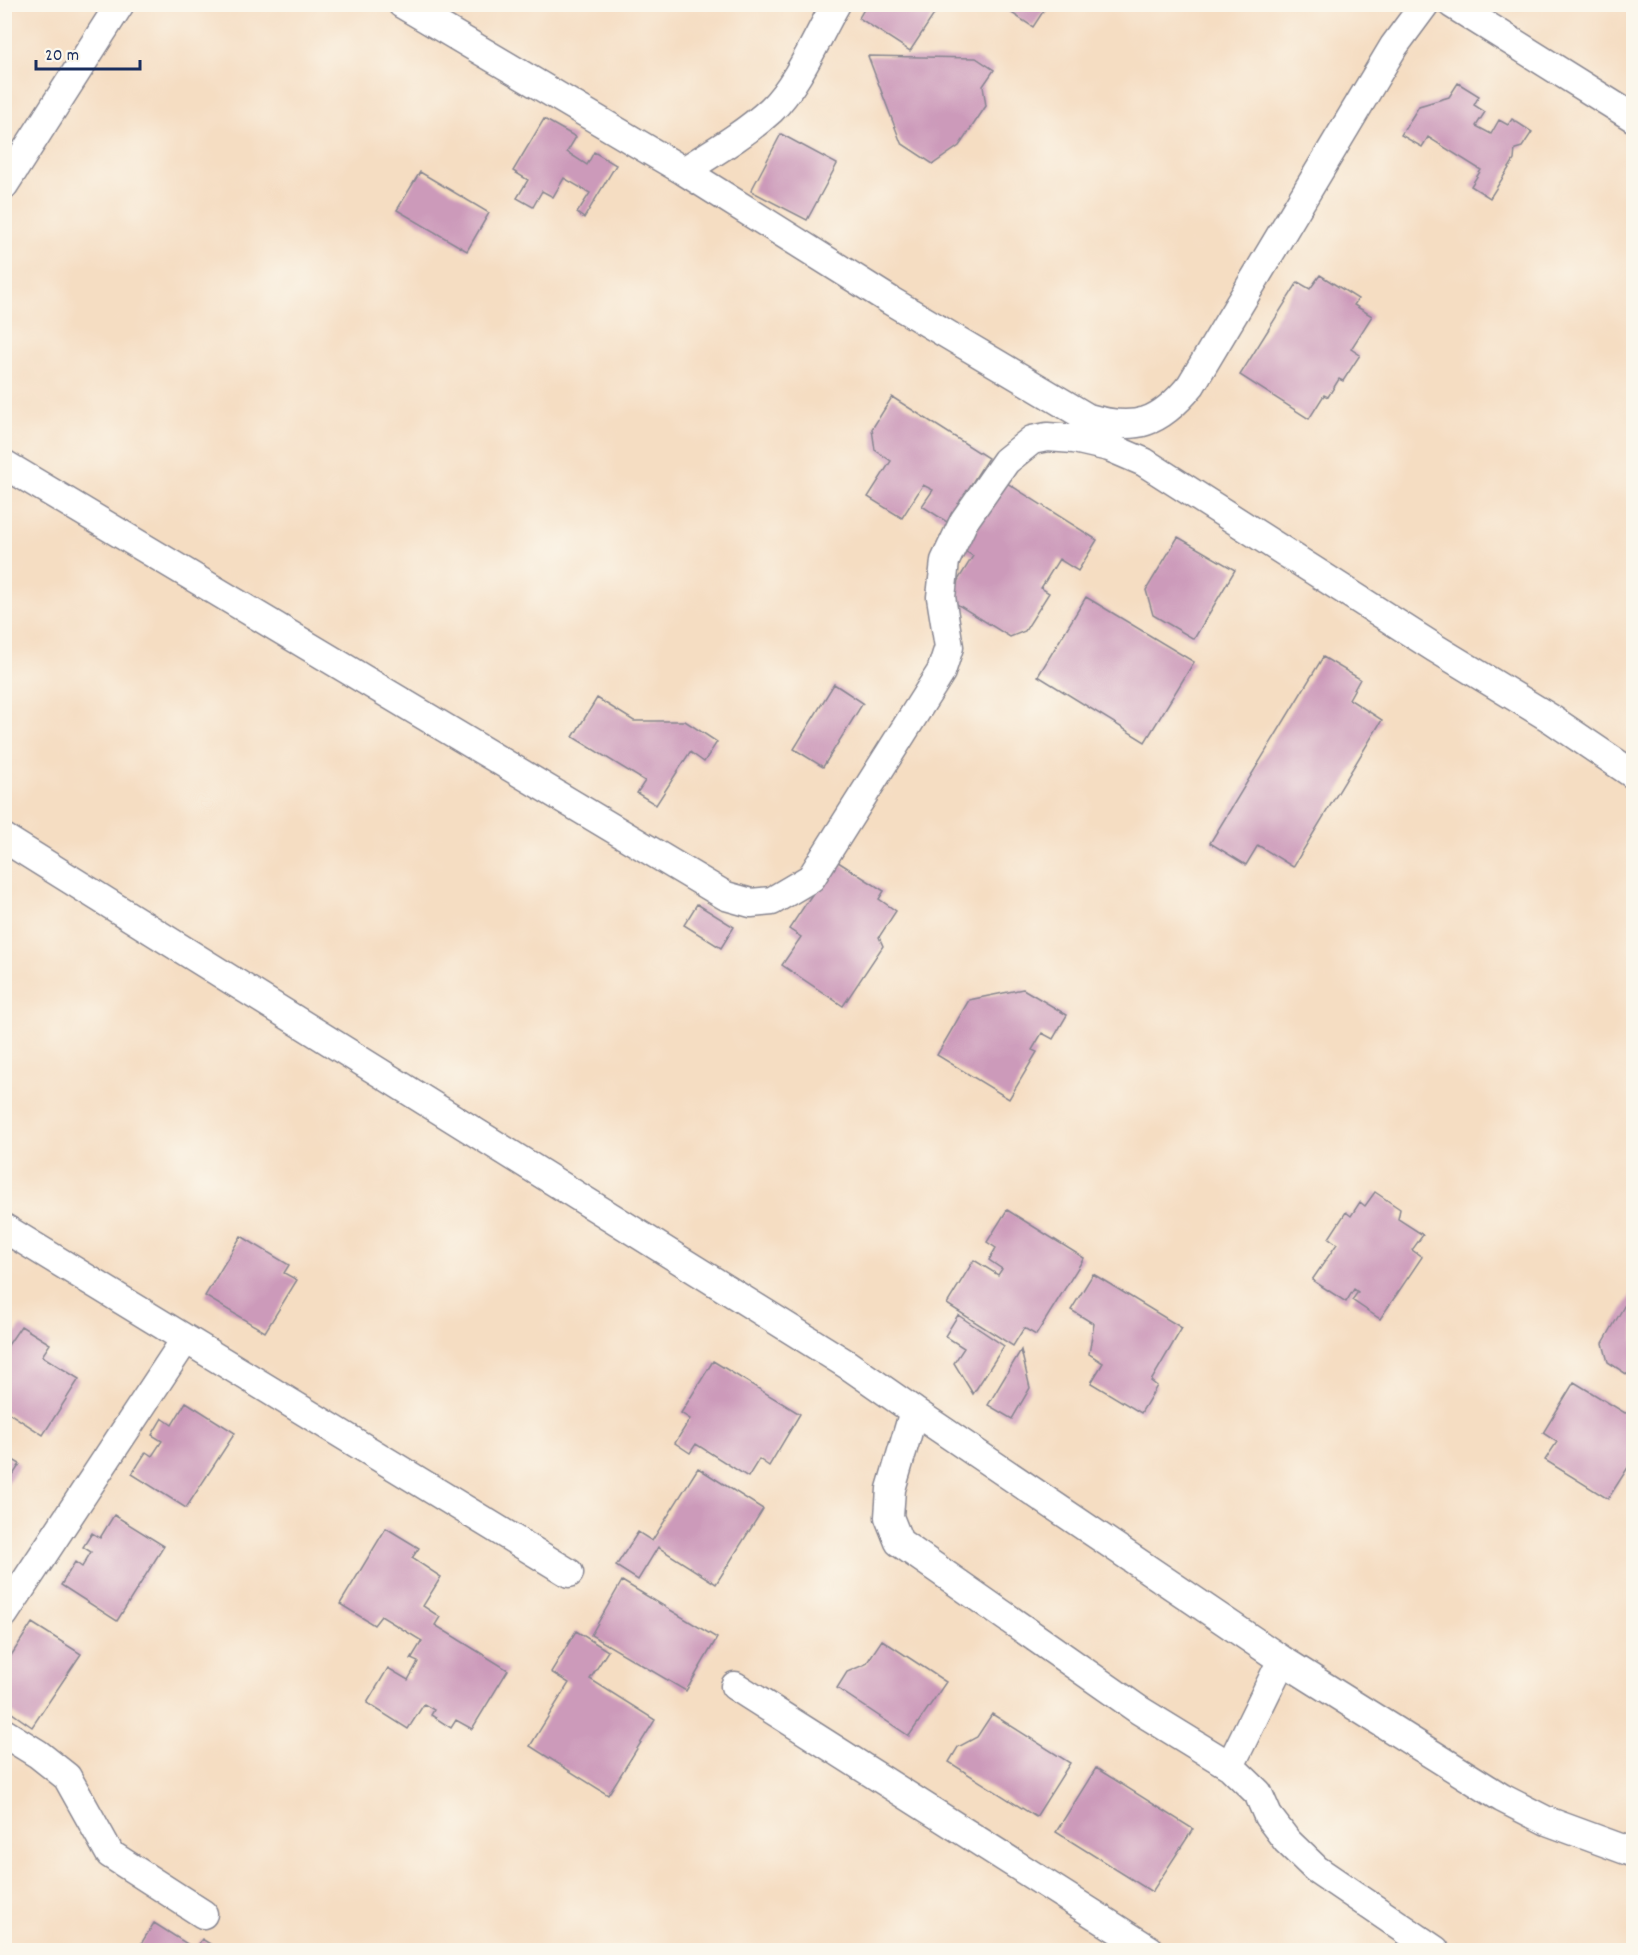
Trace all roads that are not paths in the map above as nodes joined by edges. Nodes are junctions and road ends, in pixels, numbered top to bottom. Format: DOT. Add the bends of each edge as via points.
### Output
graph roads {
  1 [pos="120,4"];
  2 [pos="402,4"];
  3 [pos="836,4"];
  4 [pos="1425,4"];
  5 [pos="1452,4"];
  6 [pos="1634,118"];
  7 [pos="684,171"];
  8 [pos="7,176"];
  9 [pos="4,464"];
  10 [pos="1634,775"];
  11 [pos="4,838"];
  12 [pos="4,1228"];
  13 [pos="185,1340"];
  14 [pos="914,1411"];
  15 [pos="569,1573"];
  16 [pos="4,1614"];
  17 [pos="1282,1659"];
  18 [pos="735,1686"];
  19 [pos="4,1733"];
  20 [pos="1230,1766"];
  21 [pos="1634,1853"];
  22 [pos="203,1914"];
  23 [pos="1150,1950"];
  24 [pos="1435,1950"];
  1 -- 8 [label="street"];
  2 -- 7 [label="street"];
  3 -- 7 [label="street" via="772,109"];
  4 -- 7 [label="street" via="1394,46 1191,385 1172,408 1132,425 1112,425 1088,418 891,302"];
  5 -- 6 [label="street"];
  9 -- 10 [label="street" via="726,896 752,903 772,901 811,878 941,672 950,647 941,597 945,561 964,521 1012,455 1032,440 1047,437 1074,438 1109,447 1144,462"];
  11 -- 14 [label="street" via="848,1365"];
  12 -- 13 [label="street"];
  13 -- 15 [label="street"];
  13 -- 16 [label="street"];
  14 -- 17 [label="street"];
  14 -- 20 [label="street" via="891,1489 889,1517 899,1542 1139,1710"];
  17 -- 20 [label="street"];
  17 -- 21 [label="street" via="1502,1798 1548,1821"];
  18 -- 23 [label="street"];
  19 -- 22 [label="street" via="67,1777 110,1854"];
  20 -- 24 [label="street" via="1258,1793 1268,1816 1287,1841 1316,1869"];
}
